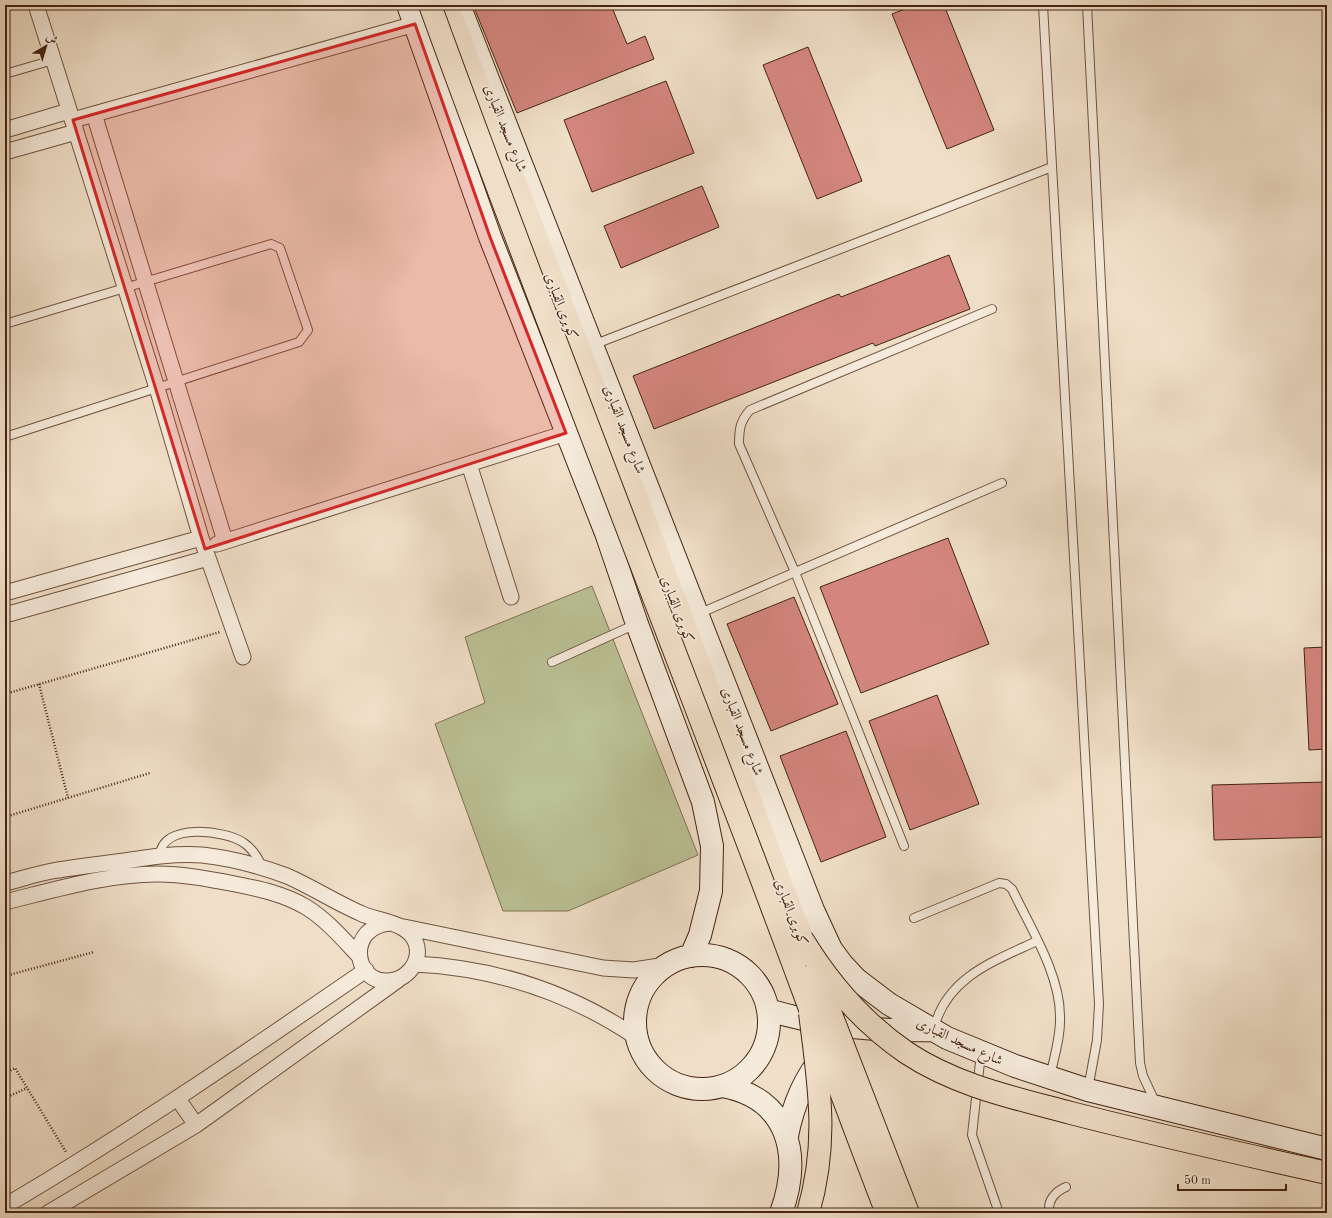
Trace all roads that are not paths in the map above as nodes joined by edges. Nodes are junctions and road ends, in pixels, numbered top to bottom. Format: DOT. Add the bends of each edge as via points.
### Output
graph roads {
  1 [pos="36,5"];
  2 [pos="430,5"];
  3 [pos="446,5"];
  4 [pos="459,5"];
  5 [pos="1043,5"];
  6 [pos="1087,5"];
  7 [pos="412,14"];
  8 [pos="53,60"];
  9 [pos="5,74"];
  10 [pos="94,114"];
  11 [pos="73,121"];
  12 [pos="5,130"];
  13 [pos="5,152"];
  14 [pos="1052,167"];
  15 [pos="146,282"];
  16 [pos="125,288"];
  17 [pos="992,308"];
  18 [pos="5,324"];
  19 [pos="592,346"];
  20 [pos="176,382"];
  21 [pos="157,388"];
  22 [pos="566,433"];
  23 [pos="5,437"];
  24 [pos="469,464"];
  25 [pos="1002,483"];
  26 [pos="225,541"];
  27 [pos="205,549"];
  28 [pos="795,572"];
  29 [pos="5,593"];
  30 [pos="511,597"];
  31 [pos="5,615"];
  32 [pos="697,615"];
  33 [pos="637,624"];
  34 [pos="243,657"];
  35 [pos="552,662"];
  36 [pos="904,846"];
  37 [pos="160,856"];
  38 [pos="263,868"];
  39 [pos="5,883"];
  40 [pos="5,902"];
  41 [pos="914,918"];
  42 [pos="397,925"];
  43 [pos="802,939"];
  44 [pos="1037,941"];
  45 [pos="692,956"];
  46 [pos="360,957"];
  47 [pos="415,964"];
  48 [pos="666,965"];
  49 [pos="366,970"];
  50 [pos="400,979"];
  51 [pos="768,1010"];
  52 [pos="810,1013"];
  53 [pos="853,1028"];
  54 [pos="933,1030"];
  55 [pos="636,1037"];
  56 [pos="981,1052"];
  57 [pos="1050,1078"];
  58 [pos="722,1086"];
  59 [pos="1088,1090"];
  60 [pos="178,1098"];
  61 [pos="1157,1106"];
  62 [pos="196,1125"];
  63 [pos="787,1136"];
  64 [pos="1327,1149"];
  65 [pos="1327,1173"];
  66 [pos="1066,1188"];
  67 [pos="5,1206"];
  68 [pos="48,1213"];
  69 [pos="781,1213"];
  70 [pos="808,1213"];
  71 [pos="887,1213"];
  72 [pos="908,1213"];
  73 [pos="999,1213"];
  74 [pos="1050,1213"];
  1 -- 8 [label="street"];
  2 -- 52 [label="main road, كوبرى القبارى, bridge" via="572,389 728,789"];
  3 -- 43 [label="main road, كوبرى القبارى" via="642,512"];
  4 -- 19 [label="street, شارع مسجد القبارى"];
  5 -- 14 [label="lane"];
  6 -- 61 [label="lane" via="1140,1063"];
  7 -- 10 [label="street"];
  7 -- 22 [label="street" via="490,237"];
  8 -- 9 [label="lane"];
  8 -- 11 [label="street"];
  10 -- 11 [label="street"];
  10 -- 15 [label="street"];
  11 -- 12 [label="street"];
  11 -- 13 [label="street"];
  11 -- 16 [label="street"];
  14 -- 19 [label="lane"];
  14 -- 59 [label="lane" via="1099,1004 1097,1040"];
  15 -- 16 [label="lane"];
  15 -- 20 [label="street"];
  15 -- 20 [label="lane" via="271,244 276,245 282,253 308,330 299,342"];
  16 -- 18 [label="lane"];
  16 -- 21 [label="street"];
  17 -- 28 [label="lane" via="750,410 742,420 739,444"];
  19 -- 32 [label="street, شارع مسجد القبارى"];
  20 -- 21 [label="lane"];
  20 -- 26 [label="street"];
  21 -- 23 [label="lane"];
  21 -- 27 [label="street"];
  22 -- 24 [label="street"];
  22 -- 33 [label="street" via="606,533"];
  24 -- 26 [label="street"];
  24 -- 30 [label="street"];
  25 -- 28 [label="lane"];
  26 -- 27 [label="street"];
  27 -- 29 [label="street"];
  27 -- 31 [label="street"];
  27 -- 34 [label="street"];
  28 -- 32 [label="lane"];
  28 -- 36 [label="lane"];
  32 -- 54 [label="street, شارع مسجد القبارى" via="813,910 831,949 842,964 872,992"];
  33 -- 35 [label="lane"];
  33 -- 45 [label="street" via="709,824 711,891"];
  37 -- 38 [label="street" via="202,855"];
  37 -- 38 [label="lane" via="162,847 171,836 195,832 236,838 255,854"];
  37 -- 39 [label="street" via="51,871"];
  38 -- 42 [label="street" via="303,883 373,919"];
  40 -- 46 [label="street" via="117,877 157,874 196,877 266,891 306,907 324,920"];
  41 -- 44 [label="lane" via="999,883 1006,884 1012,888"];
  42 -- 46 [label="street" via="382,924 367,932 362,940"];
  42 -- 47 [label="street" via="409,932 416,944"];
  42 -- 48 [label="street" via="603,968 634,970"];
  43 -- 65 [label="main road, bridge" via="837,991 864,1020 908,1054 964,1083 1122,1126"];
  43 -- 72 [label="main road, كوبرى القبارى, bridge"];
  44 -- 54 [label="lane" via="976,970 945,1000"];
  44 -- 57 [label="lane" via="1054,983 1060,1017"];
  45 -- 48 [label="street"];
  45 -- 51 [label="street" via="717,957 741,967 759,986"];
  46 -- 49 [label="street"];
  47 -- 50 [label="street"];
  47 -- 55 [label="street" via="467,968 544,988 592,1009"];
  48 -- 55 [label="street" via="646,984 640,996 636,1010"];
  49 -- 50 [label="street" via="385,981"];
  49 -- 60 [label="street"];
  50 -- 62 [label="street"];
  51 -- 53 [label="street" via="803,1020"];
  51 -- 58 [label="street" via="767,1038 755,1062 735,1081"];
  52 -- 70 [label="main road, bridge" via="822,1124 818,1172"];
  52 -- 71 [label="main road, كوبرى القبارى, bridge"];
  53 -- 54 [label="street" via="880,1031"];
  53 -- 63 [label="street" via="828,1049 809,1075 795,1104"];
  54 -- 56 [label="street, شارع مسجد القبارى"];
  55 -- 58 [label="street" via="648,1062 669,1080 681,1086 695,1088 709,1089"];
  56 -- 57 [label="street, شارع مسجد القبارى"];
  56 -- 73 [label="lane" via="972,1135"];
  57 -- 59 [label="street, شارع مسجد القبارى"];
  58 -- 63 [label="street" via="746,1092 767,1105"];
  59 -- 61 [label="street, شارع مسجد القبارى"];
  60 -- 62 [label="street"];
  60 -- 67 [label="street"];
  61 -- 64 [label="street, شارع مسجد القبارى"];
  62 -- 68 [label="street"];
  63 -- 69 [label="street" via="789,1174"];
  66 -- 74 [label="lane" via="1054,1196"];
}
